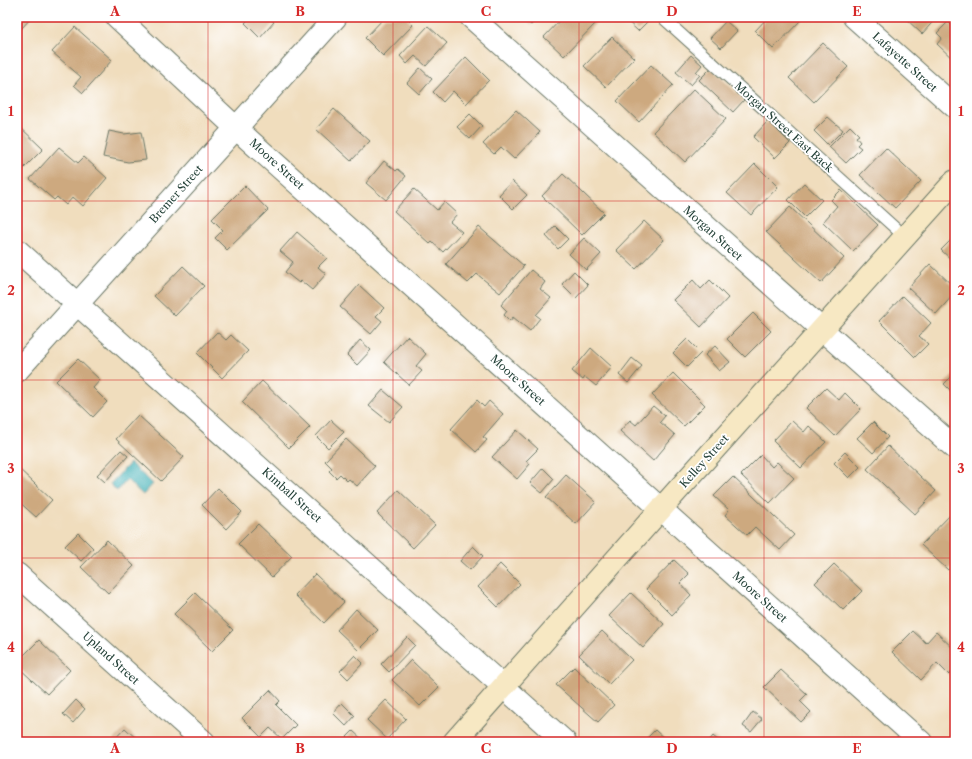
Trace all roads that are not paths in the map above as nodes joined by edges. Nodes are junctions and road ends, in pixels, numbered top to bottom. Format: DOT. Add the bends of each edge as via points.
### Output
graph roads {
  1 [pos="117,17"];
  2 [pos="336,17"];
  3 [pos="471,17"];
  4 [pos="662,17"];
  5 [pos="854,17"];
  6 [pos="955,107"];
  7 [pos="236,128"];
  8 [pos="955,181"];
  9 [pos="905,237"];
  10 [pos="17,250"];
  11 [pos="77,304"];
  12 [pos="822,330"];
  13 [pos="17,371"];
  14 [pos="955,448"];
  15 [pos="662,508"];
  16 [pos="17,574"];
  17 [pos="505,686"];
  18 [pos="204,742"];
  19 [pos="454,742"];
  20 [pos="565,742"];
  21 [pos="921,742"];
  1 -- 7 [label="street, Moore Street"];
  2 -- 7 [label="street, Bremer Street"];
  3 -- 12 [label="street, Morgan Street"];
  4 -- 9 [label="lane, Morgan Street East Back"];
  5 -- 6 [label="street, Lafayette Street"];
  7 -- 11 [label="street, Bremer Street"];
  7 -- 15 [label="street, Moore Street"];
  8 -- 9 [label="street, Kelley Street"];
  9 -- 12 [label="street, Kelley Street"];
  10 -- 11 [label="street, Kimball Street"];
  11 -- 13 [label="street, Bremer Street"];
  11 -- 17 [label="street, Kimball Street"];
  12 -- 14 [label="street, Morgan Street"];
  12 -- 15 [label="street, Kelley Street"];
  15 -- 17 [label="street, Kelley Street"];
  15 -- 21 [label="street, Moore Street"];
  16 -- 18 [label="street, Upland Street"];
  17 -- 19 [label="street, Kelley Street"];
  17 -- 20 [label="street, Kimball Street"];
}
